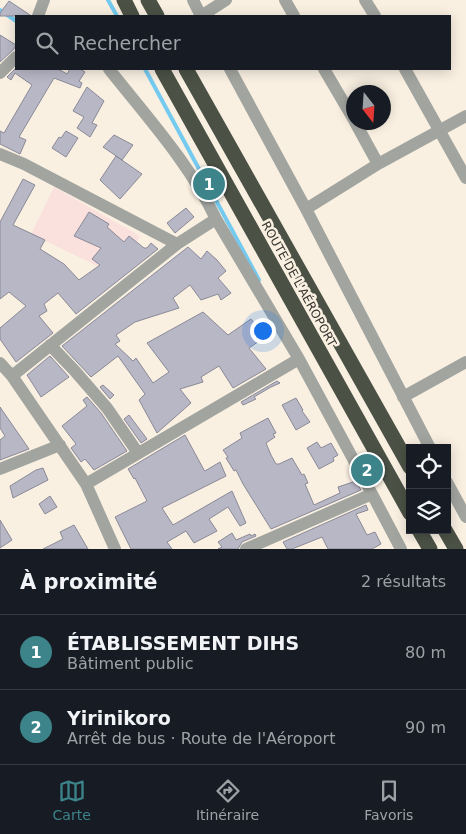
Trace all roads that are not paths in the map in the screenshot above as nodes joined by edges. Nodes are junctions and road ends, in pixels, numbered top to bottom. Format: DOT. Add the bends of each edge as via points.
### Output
graph roads {
  1 [pos="44,0"];
  2 [pos="124,0"];
  3 [pos="148,0"];
  4 [pos="192,0"];
  5 [pos="226,0"];
  6 [pos="285,0"];
  7 [pos="365,0"];
  8 [pos="38,15"];
  9 [pos="132,15"];
  10 [pos="156,15"];
  11 [pos="200,15"];
  12 [pos="203,15"];
  13 [pos="293,15"];
  14 [pos="374,15"];
  15 [pos="15,58"];
  16 [pos="110,70"];
  17 [pos="163,70"];
  18 [pos="187,70"];
  19 [pos="231,70"];
  20 [pos="325,70"];
  21 [pos="406,70"];
  22 [pos="0,73"];
  23 [pos="346,107"];
  24 [pos="466,116"];
  25 [pos="359,130"];
  26 [pos="440,130"];
  27 [pos="0,154"];
  28 [pos="378,164"];
  29 [pos="466,178"];
  30 [pos="306,209"];
  31 [pos="216,219"];
  32 [pos="177,244"];
  33 [pos="50,346"];
  34 [pos="299,359"];
  35 [pos="466,362"];
  36 [pos="0,363"];
  37 [pos="12,376"];
  38 [pos="404,397"];
  39 [pos="428,444"];
  40 [pos="60,445"];
  41 [pos="138,454"];
  42 [pos="406,460"];
  43 [pos="0,469"];
  44 [pos="86,484"];
  45 [pos="451,487"];
  46 [pos="372,494"];
  47 [pos="462,499"];
  48 [pos="406,506"];
  49 [pos="466,517"];
  50 [pos="421,534"];
  51 [pos="447,534"];
  52 [pos="115,549"];
  53 [pos="246,549"];
  54 [pos="401,549"];
  55 [pos="430,549"];
  56 [pos="456,549"];
  1 -- 8 [label="street"];
  2 -- 9 [label="highway"];
  3 -- 10 [label="highway"];
  4 -- 11 [label="street"];
  5 -- 12 [label="street"];
  6 -- 13 [label="street"];
  7 -- 14 [label="street"];
  15 -- 22 [label="street"];
  16 -- 31 [label="street" via="178,156"];
  17 -- 48 [label="highway, ROUTE DE L'AÉROPORT"];
  18 -- 42 [label="highway, ROUTE DE L'AÉROPORT"];
  19 -- 30 [label="street"];
  20 -- 23 [label="street"];
  21 -- 26 [label="street"];
  24 -- 26 [label="street"];
  25 -- 28 [label="street"];
  26 -- 28 [label="street"];
  26 -- 29 [label="street"];
  27 -- 32 [label="street"];
  28 -- 30 [label="street"];
  30 -- 38 [label="street"];
  31 -- 32 [label="street"];
  31 -- 34 [label="street"];
  32 -- 33 [label="street"];
  33 -- 37 [label="street"];
  33 -- 41 [label="street" via="107,408"];
  34 -- 41 [label="street"];
  34 -- 46 [label="street"];
  35 -- 38 [label="street"];
  36 -- 37 [label="street"];
  37 -- 40 [label="street"];
  38 -- 39 [label="street"];
  40 -- 43 [label="street"];
  40 -- 44 [label="street"];
  41 -- 44 [label="street"];
  44 -- 52 [label="street"];
  45 -- 47 [label="street"];
  46 -- 53 [label="street"];
  46 -- 54 [label="street"];
  47 -- 49 [label="street"];
  50 -- 55 [label="highway"];
  51 -- 56 [label="highway"];
}
